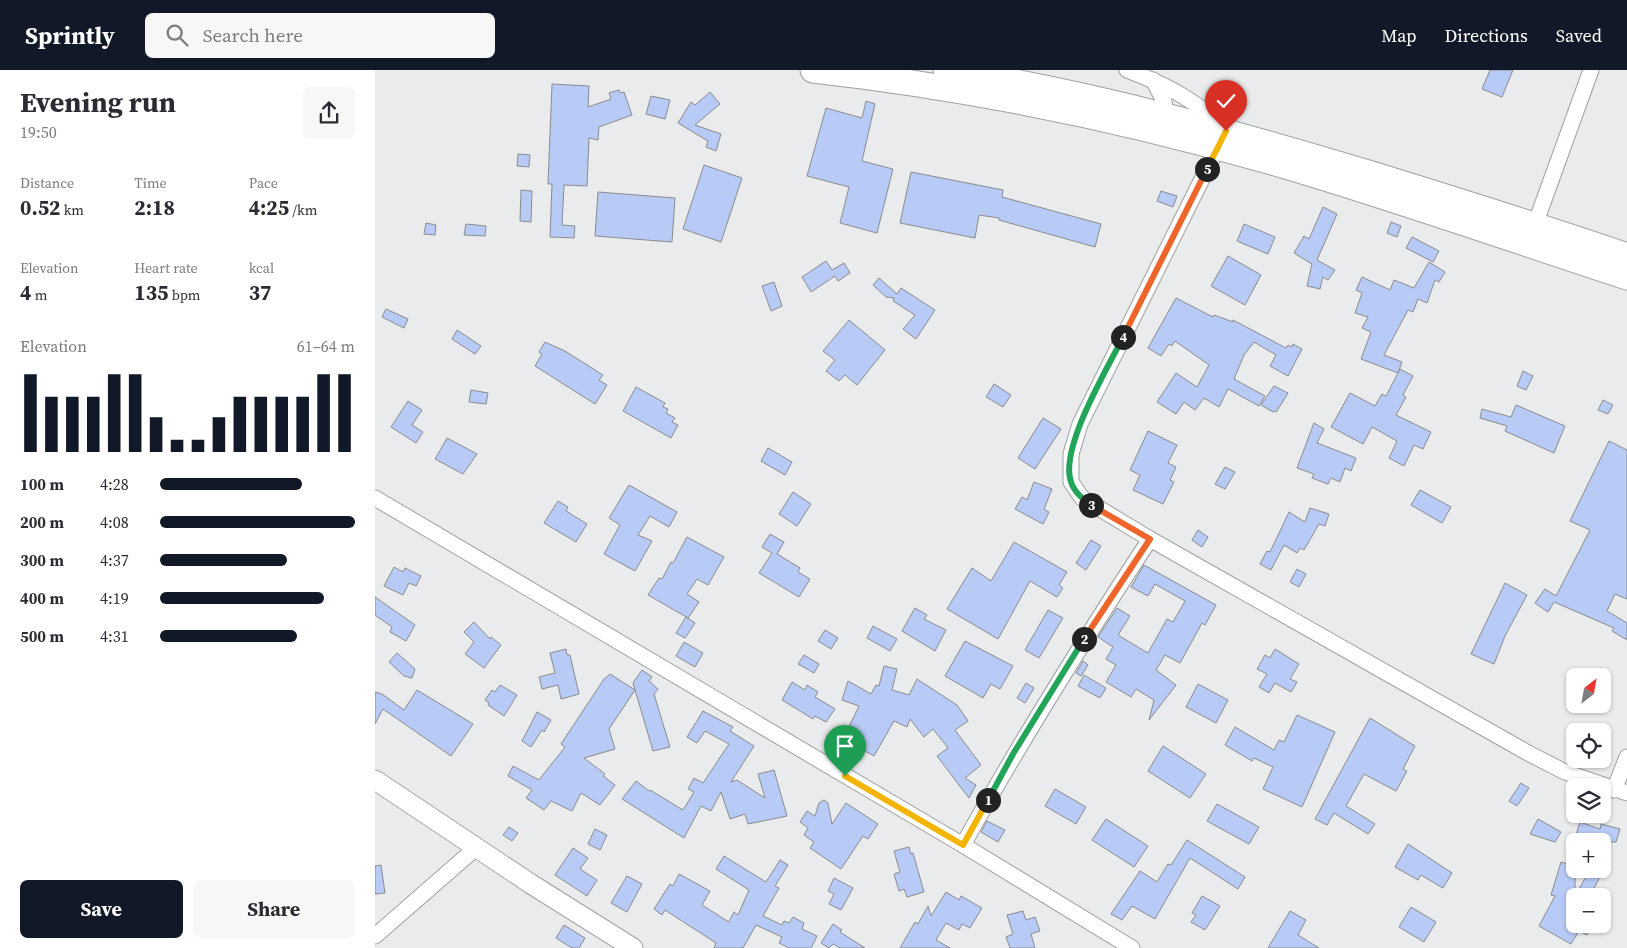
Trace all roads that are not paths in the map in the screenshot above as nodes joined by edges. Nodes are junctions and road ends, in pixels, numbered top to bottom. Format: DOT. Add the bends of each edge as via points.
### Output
graph roads {
  1 [pos="813,70"];
  2 [pos="946,70"];
  3 [pos="1127,70"];
  4 [pos="1591,70"];
  5 [pos="1153,80"];
  6 [pos="1166,116"];
  7 [pos="1221,139"];
  8 [pos="1531,234"];
  9 [pos="1627,256"];
  10 [pos="1627,277"];
  11 [pos="375,498"];
  12 [pos="1150,539"];
  13 [pos="1627,757"];
  14 [pos="375,780"];
  15 [pos="1621,791"];
  16 [pos="963,845"];
  17 [pos="477,847"];
  18 [pos="375,936"];
  19 [pos="633,948"];
  20 [pos="1132,948"];
  1 -- 7 [label="highway" via="925,84 1143,128"];
  2 -- 6 [label="highway" via="1060,90"];
  3 -- 5 [label="street"];
  4 -- 8 [label="street"];
  5 -- 6 [label="street" via="1164,101"];
  5 -- 7 [label="street" via="1202,109"];
  6 -- 7 [label="highway"];
  7 -- 8 [label="highway"];
  7 -- 12 [label="street" via="1080,424 1071,454 1071,482 1082,498"];
  8 -- 9 [label="highway"];
  8 -- 10 [label="highway"];
  11 -- 16 [label="street"];
  12 -- 15 [label="street" via="1528,753 1565,772"];
  12 -- 16 [label="street" via="1063,672"];
  13 -- 15 [label="street"];
  14 -- 17 [label="street"];
  16 -- 20 [label="street"];
  17 -- 18 [label="street"];
  17 -- 19 [label="street"];
}
